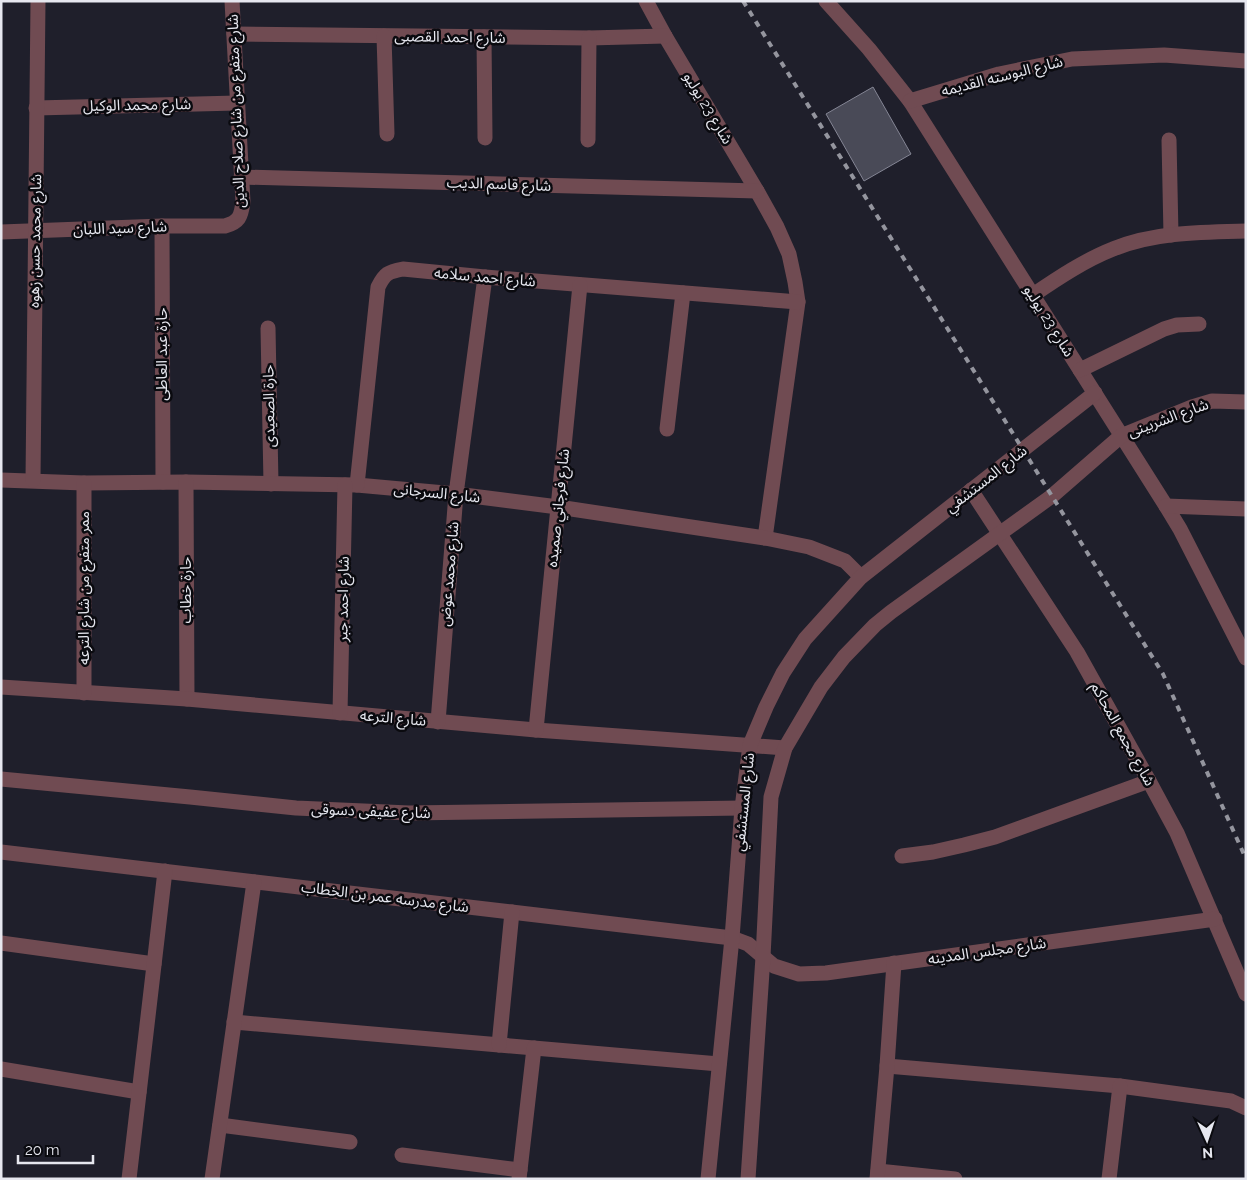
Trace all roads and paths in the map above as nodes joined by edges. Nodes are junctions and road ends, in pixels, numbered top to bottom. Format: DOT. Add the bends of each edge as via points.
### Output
graph roads {
  1 [pos="38,1"];
  2 [pos="232,1"];
  3 [pos="646,1"];
  4 [pos="833,3"];
  5 [pos="234,34"];
  6 [pos="384,36"];
  7 [pos="665,36"];
  8 [pos="484,37"];
  9 [pos="588,38"];
  10 [pos="1246,61"];
  11 [pos="910,101"];
  12 [pos="237,103"];
  13 [pos="36,108"];
  14 [pos="387,134"];
  15 [pos="484,138"];
  16 [pos="588,140"];
  17 [pos="1169,140"];
  18 [pos="241,177"];
  19 [pos="757,191"];
  20 [pos="237,220"];
  21 [pos="162,226"];
  22 [pos="36,231"];
  23 [pos="1246,231"];
  24 [pos="1,232"];
  25 [pos="1171,235"];
  26 [pos="485,277"];
  27 [pos="580,285"];
  28 [pos="683,293"];
  29 [pos="1033,295"];
  30 [pos="798,302"];
  31 [pos="1199,324"];
  32 [pos="268,328"];
  33 [pos="1080,370"];
  34 [pos="1094,393"];
  35 [pos="1246,402"];
  36 [pos="667,429"];
  37 [pos="1121,436"];
  38 [pos="1,480"];
  39 [pos="33,480"];
  40 [pos="163,482"];
  41 [pos="186,482"];
  42 [pos="84,483"];
  43 [pos="271,484"];
  44 [pos="351,485"];
  45 [pos="971,490"];
  46 [pos="456,494"];
  47 [pos="1166,506"];
  48 [pos="558,507"];
  49 [pos="1246,510"];
  50 [pos="999,534"];
  51 [pos="765,538"];
  52 [pos="861,577"];
  53 [pos="1241,639"];
  54 [pos="1246,658"];
  55 [pos="1,687"];
  56 [pos="84,693"];
  57 [pos="187,699"];
  58 [pos="340,713"];
  59 [pos="438,722"];
  60 [pos="536,730"];
  61 [pos="750,746"];
  62 [pos="785,748"];
  63 [pos="1,779"];
  64 [pos="1149,781"];
  65 [pos="742,808"];
  66 [pos="1,852"];
  67 [pos="902,856"];
  68 [pos="165,871"];
  69 [pos="254,882"];
  70 [pos="512,912"];
  71 [pos="1214,919"];
  72 [pos="732,938"];
  73 [pos="1,943"];
  74 [pos="763,957"];
  75 [pos="154,964"];
  76 [pos="894,964"];
  77 [pos="1246,994"];
  78 [pos="234,1022"];
  79 [pos="499,1045"];
  80 [pos="534,1048"];
  81 [pos="720,1064"];
  82 [pos="887,1066"];
  83 [pos="1,1069"];
  84 [pos="1120,1086"];
  85 [pos="139,1092"];
  86 [pos="1246,1108"];
  87 [pos="220,1125"];
  88 [pos="350,1142"];
  89 [pos="402,1155"];
  90 [pos="519,1175"];
  91 [pos="878,1175"];
  92 [pos="129,1179"];
  93 [pos="212,1179"];
  94 [pos="708,1179"];
  95 [pos="748,1179"];
  96 [pos="955,1179"];
  97 [pos="1109,1179"];
  1 -- 13 [label="street, شارع محمد حسن زهوه"];
  2 -- 5 [label="street, شارع متفرع من شارع صلاح الدين"];
  3 -- 7 [label="street, شارع 23 يوليو"];
  4 -- 11 [label="street, شارع 23 يوليو"];
  5 -- 6 [label="street, شارع احمد القصبى"];
  5 -- 12 [label="street, شارع متفرع من شارع صلاح الدين"];
  6 -- 8 [label="street, شارع احمد القصبى"];
  6 -- 14 [label="street"];
  7 -- 9 [label="street, شارع احمد القصبى"];
  7 -- 19 [label="street, شارع 23 يوليو"];
  8 -- 9 [label="street, شارع احمد القصبى"];
  8 -- 15 [label="street"];
  9 -- 16 [label="street"];
  10 -- 11 [label="street, شارع البوسته القديمه" via="1164,55 1072,59 999,74"];
  11 -- 29 [label="street, شارع 23 يوليو"];
  12 -- 13 [label="street, شارع محمد الوكيل"];
  12 -- 18 [label="street, شارع متفرع من شارع صلاح الدين"];
  13 -- 22 [label="street, شارع محمد حسن زهوه"];
  17 -- 25 [label="street"];
  18 -- 19 [label="street, شارع قاسم الديب"];
  18 -- 20 [label="street, شارع متفرع من شارع صلاح الدين" via="243,202"];
  19 -- 30 [label="street, شارع 23 يوليو" via="789,254"];
  20 -- 21 [label="street, شارع سيد اللبان" via="224,226"];
  21 -- 22 [label="street, شارع سيد اللبان"];
  21 -- 40 [label="street, حارة عبد العاطى"];
  22 -- 24 [label="street, شارع سيد اللبان"];
  22 -- 39 [label="street, شارع محمد حسن زهوه"];
  23 -- 25 [label="street"];
  25 -- 29 [label="street" via="1114,248"];
  26 -- 27 [label="street, شارع احمد سلامه"];
  26 -- 44 [label="street, شارع احمد سلامه" via="403,270 383,276 378,287"];
  26 -- 46 [label="street, شارع محمد عوض"];
  27 -- 28 [label="street, شارع احمد سلامه"];
  27 -- 48 [label="street, شارع فرجاني صميده"];
  28 -- 30 [label="street, شارع احمد سلامه"];
  28 -- 36 [label="street"];
  29 -- 33 [label="street, شارع 23 يوليو"];
  30 -- 51 [label="street, شارع 23 يوليو"];
  31 -- 33 [label="street" via="1164,329"];
  32 -- 43 [label="street, حارة الصعيدى"];
  33 -- 34 [label="street, شارع 23 يوليو"];
  34 -- 37 [label="street, شارع 23 يوليو"];
  34 -- 45 [label="street, شارع المستشفي"];
  35 -- 37 [label="street, شارع الشربينى" via="1212,401"];
  37 -- 47 [label="street, شارع 23 يوليو"];
  37 -- 50 [label="street, شارع المستشفي" via="1052,496"];
  38 -- 39 [label="street, شارع السرجانى"];
  39 -- 42 [label="street, شارع السرجانى"];
  40 -- 41 [label="street, شارع السرجانى"];
  40 -- 42 [label="street, شارع السرجانى"];
  41 -- 43 [label="street, شارع السرجانى"];
  41 -- 57 [label="street, حارة خطاب"];
  42 -- 56 [label="street, ممر متفرع من شارع الترعه"];
  43 -- 44 [label="street, شارع السرجانى"];
  44 -- 46 [label="street, شارع السرجانى"];
  44 -- 58 [label="street, شارع احمد جبر"];
  45 -- 50 [label="street, شارع مجمع المحاكم"];
  45 -- 52 [label="street, شارع المستشفي"];
  46 -- 48 [label="street, شارع السرجانى"];
  46 -- 59 [label="street, شارع محمد عوض"];
  47 -- 49 [label="street"];
  47 -- 53 [label="street, شارع 23 يوليو"];
  48 -- 51 [label="street, شارع السرجانى"];
  48 -- 60 [label="street, شارع فرجاني صميده"];
  50 -- 62 [label="street, شارع المستشفي" via="875,625 821,687"];
  50 -- 64 [label="street, شارع مجمع المحاكم" via="1077,652"];
  51 -- 52 [label="street, شارع السرجانى" via="809,548 845,561"];
  52 -- 61 [label="street, شارع المستشفي" via="805,640 783,673"];
  53 -- 54 [label="street, شارع 23 يوليو"];
  55 -- 56 [label="street, شارع الترعه"];
  56 -- 57 [label="street, شارع الترعه"];
  57 -- 58 [label="street, شارع الترعه"];
  58 -- 59 [label="street, شارع الترعه"];
  59 -- 60 [label="street, شارع الترعه"];
  60 -- 61 [label="street, شارع الترعه"];
  61 -- 62 [label="street, شارع الترعه"];
  61 -- 65 [label="street, شارع المستشفي"];
  62 -- 74 [label="street, شارع المستشفي" via="771,797"];
  63 -- 65 [label="street, شارع عفيفى دسوقى" via="296,808 409,813"];
  64 -- 67 [label="street" via="995,837"];
  64 -- 71 [label="street, شارع مجمع المحاكم" via="1177,832"];
  65 -- 72 [label="street, شارع المستشفي"];
  66 -- 68 [label="street, شارع مدرسه عمر بن الخطاب"];
  68 -- 69 [label="street, شارع مدرسه عمر بن الخطاب"];
  68 -- 75 [label="street"];
  69 -- 70 [label="street, شارع مدرسه عمر بن الخطاب"];
  69 -- 78 [label="street"];
  70 -- 72 [label="street, شارع مدرسه عمر بن الخطاب"];
  70 -- 79 [label="street"];
  71 -- 76 [label="street, شارع مجلس المدينه"];
  71 -- 77 [label="street, شارع مجمع المحاكم"];
  72 -- 74 [label="street, شارع مدرسه عمر بن الخطاب" via="748,944"];
  72 -- 81 [label="street, شارع المستشفي"];
  73 -- 75 [label="street"];
  74 -- 76 [label="street, شارع مجلس المدينه" via="774,966 799,974"];
  74 -- 95 [label="street, شارع المستشفي"];
  75 -- 85 [label="street"];
  76 -- 82 [label="street"];
  78 -- 79 [label="street"];
  78 -- 87 [label="street"];
  79 -- 80 [label="street"];
  80 -- 81 [label="street"];
  80 -- 90 [label="street"];
  81 -- 94 [label="street, شارع المستشفي"];
  82 -- 84 [label="street"];
  82 -- 91 [label="street"];
  83 -- 85 [label="street"];
  84 -- 86 [label="street" via="1231,1101"];
  84 -- 97 [label="street"];
  85 -- 92 [label="street"];
  87 -- 88 [label="street"];
  87 -- 93 [label="street"];
  89 -- 90 [label="street"];
  91 -- 96 [label="street"];
}
